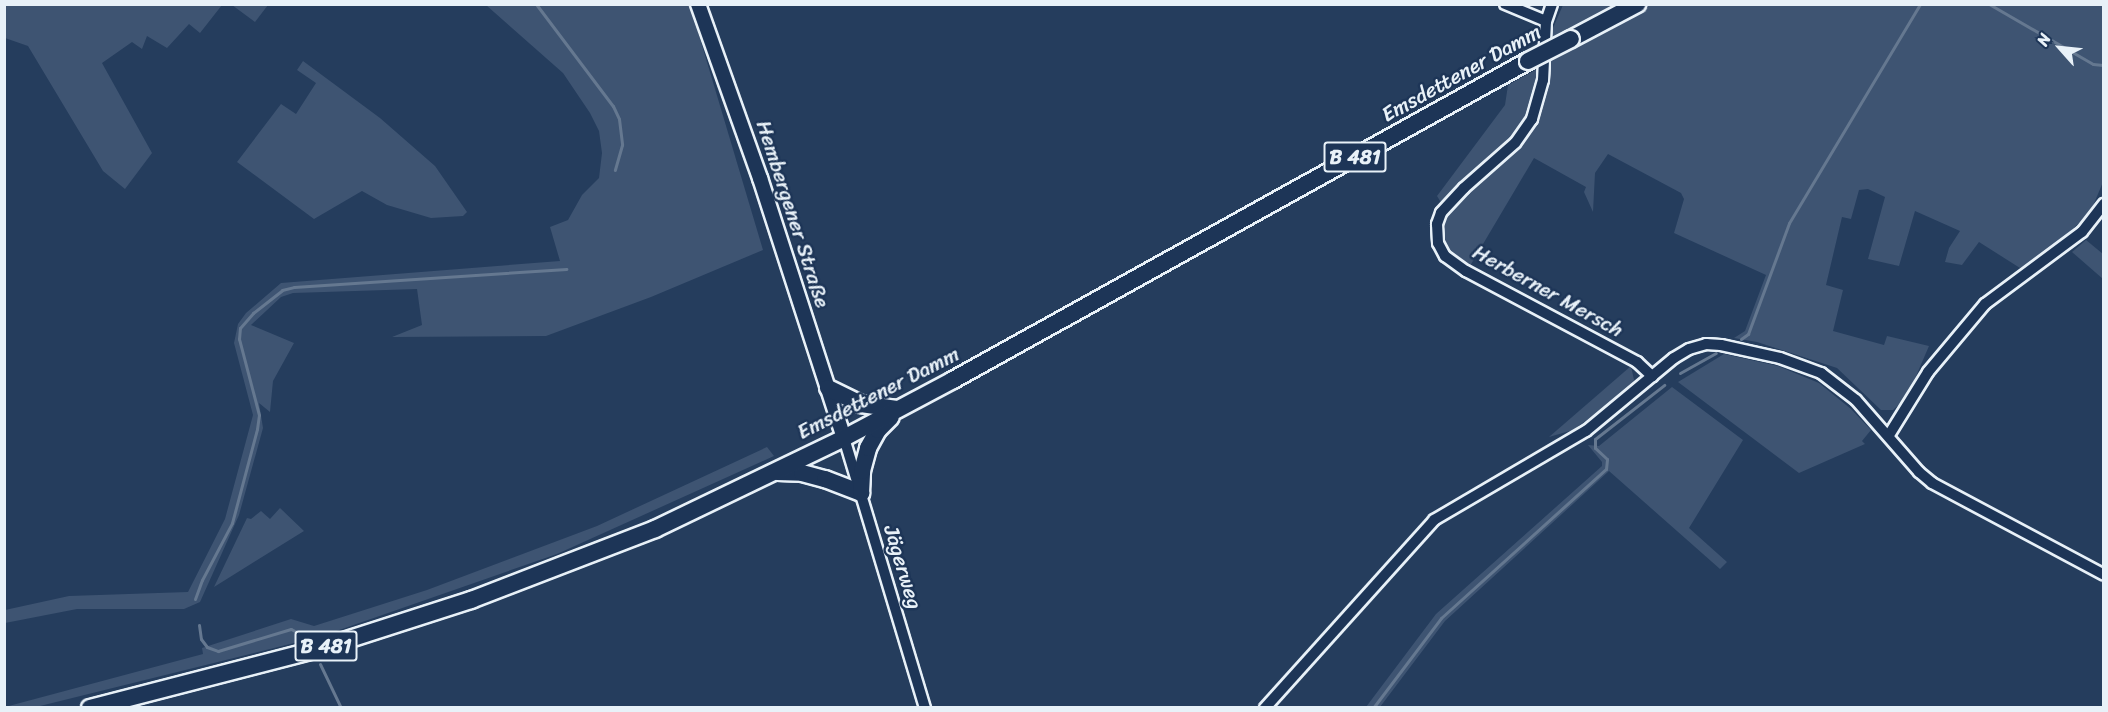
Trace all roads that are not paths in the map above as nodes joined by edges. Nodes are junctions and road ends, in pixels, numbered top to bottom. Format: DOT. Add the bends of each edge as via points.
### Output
graph roads {
  1 [pos="698,4"];
  2 [pos="1505,4"];
  3 [pos="1552,4"];
  4 [pos="1637,4"];
  5 [pos="1546,21"];
  6 [pos="2103,204"];
  7 [pos="1652,376"];
  8 [pos="828,388"];
  9 [pos="898,409"];
  10 [pos="1889,435"];
  11 [pos="844,438"];
  12 [pos="773,472"];
  13 [pos="861,493"];
  14 [pos="2103,575"];
  15 [pos="90,708"];
  16 [pos="925,708"];
  17 [pos="1265,708"];
  1 -- 8 [label="street, Hembergener Straße"];
  2 -- 5 [label="street"];
  3 -- 5 [label="street, Herberner Mersch"];
  4 -- 9 [label="main road, Emsdettener Damm / B 481, bridge"];
  5 -- 7 [label="street, Herberner Mersch" via="1544,80 1532,119 1515,143 1441,213 1438,243 1445,256 1466,271 1637,362"];
  6 -- 10 [label="street" via="2082,232 1985,304 1928,372"];
  7 -- 10 [label="street" via="1689,349 1706,344 1780,358 1821,373 1856,400"];
  7 -- 17 [label="street" via="1586,430 1434,520"];
  8 -- 9 [label="main road" via="861,404"];
  8 -- 11 [label="street, Hembergener Straße"];
  9 -- 11 [label="main road, Emsdettener Damm / B 481"];
  9 -- 13 [label="main road" via="878,430 868,448"];
  10 -- 14 [label="street" via="1932,483"];
  11 -- 12 [label="main road, Emsdettener Damm / B 481"];
  11 -- 13 [label="street, Jägerweg"];
  12 -- 13 [label="main road" via="813,476"];
  12 -- 15 [label="main road, Emsdettener Damm / B 481" via="655,529 471,600 322,648"];
  13 -- 16 [label="street, Jägerweg"];
}
